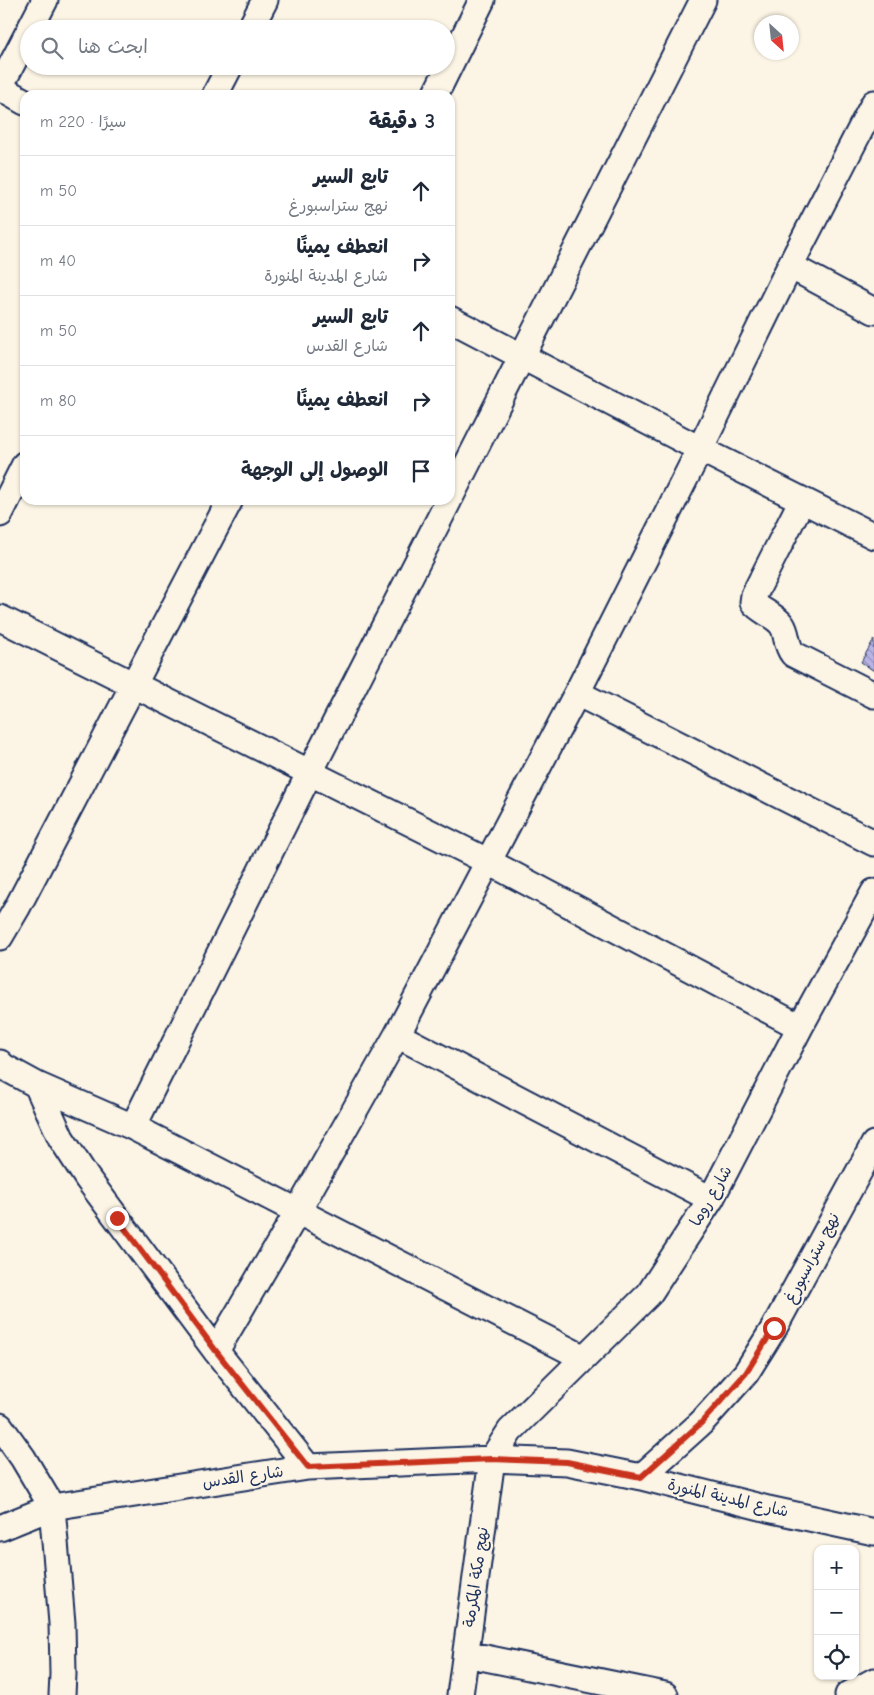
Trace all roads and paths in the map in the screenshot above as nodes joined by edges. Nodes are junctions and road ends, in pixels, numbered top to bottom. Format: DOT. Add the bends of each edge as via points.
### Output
graph roads {
  1 [pos="45,0"];
  2 [pos="265,0"];
  3 [pos="482,0"];
  4 [pos="703,0"];
  5 [pos="34,20"];
  6 [pos="255,20"];
  7 [pos="20,48"];
  8 [pos="455,55"];
  9 [pos="225,75"];
  10 [pos="445,75"];
  11 [pos="0,88"];
  12 [pos="217,90"];
  13 [pos="437,90"];
  14 [pos="20,99"];
  15 [pos="874,103"];
  16 [pos="790,266"];
  17 [pos="874,311"];
  18 [pos="455,322"];
  19 [pos="522,356"];
  20 [pos="700,449"];
  21 [pos="20,474"];
  22 [pos="455,487"];
  23 [pos="802,500"];
  24 [pos="227,505"];
  25 [pos="446,505"];
  26 [pos="0,514"];
  27 [pos="874,536"];
  28 [pos="0,618"];
  29 [pos="135,684"];
  30 [pos="577,693"];
  31 [pos="874,695"];
  32 [pos="310,772"];
  33 [pos="874,843"];
  34 [pos="489,862"];
  35 [pos="874,892"];
  36 [pos="0,936"];
  37 [pos="800,1027"];
  38 [pos="397,1036"];
  39 [pos="1,1067"];
  40 [pos="37,1085"];
  41 [pos="133,1126"];
  42 [pos="874,1144"];
  43 [pos="711,1199"];
  44 [pos="298,1211"];
  45 [pos="216,1351"];
  46 [pos="584,1358"];
  47 [pos="0,1426"];
  48 [pos="492,1459"];
  49 [pos="308,1467"];
  50 [pos="641,1477"];
  51 [pos="52,1507"];
  52 [pos="0,1528"];
  53 [pos="874,1532"];
  54 [pos="466,1654"];
  55 [pos="874,1681"];
  56 [pos="62,1695"];
  57 [pos="460,1695"];
  58 [pos="665,1695"];
  59 [pos="848,1695"];
  1 -- 5 [label="street"];
  2 -- 6 [label="street"];
  3 -- 8 [label="street"];
  4 -- 19 [label="street"];
  7 -- 11 [label="street"];
  9 -- 12 [label="street"];
  10 -- 13 [label="street"];
  11 -- 14 [label="street"];
  15 -- 16 [label="street"];
  16 -- 17 [label="street"];
  16 -- 20 [label="street"];
  18 -- 19 [label="street"];
  19 -- 20 [label="street"];
  19 -- 22 [label="street"];
  20 -- 23 [label="street"];
  20 -- 30 [label="street"];
  21 -- 26 [label="street"];
  23 -- 27 [label="street"];
  23 -- 31 [label="street" via="753,602 758,609 781,622 793,654"];
  24 -- 29 [label="street"];
  25 -- 32 [label="street"];
  28 -- 29 [label="street"];
  29 -- 32 [label="street"];
  29 -- 36 [label="street"];
  30 -- 33 [label="street"];
  30 -- 34 [label="street"];
  32 -- 34 [label="street"];
  32 -- 41 [label="street"];
  34 -- 37 [label="street"];
  34 -- 38 [label="street"];
  35 -- 37 [label="street, شارع روما"];
  37 -- 43 [label="street, شارع روما"];
  38 -- 43 [label="street"];
  38 -- 44 [label="street"];
  39 -- 40 [label="street"];
  40 -- 41 [label="street"];
  40 -- 45 [label="street" via="61,1138 87,1178"];
  41 -- 44 [label="street"];
  42 -- 50 [label="street, نهج ستراسبورغ" via="746,1373 701,1423"];
  43 -- 46 [label="street, شارع روما" via="649,1294"];
  44 -- 45 [label="street"];
  44 -- 46 [label="street"];
  45 -- 49 [label="street"];
  46 -- 48 [label="street, شارع روما" via="510,1431"];
  47 -- 51 [label="street"];
  48 -- 49 [label="street, شارع القدس"];
  48 -- 50 [label="street, شارع المدينة المنورة" via="567,1462"];
  48 -- 54 [label="street, نهج مكة المكرمة"];
  49 -- 51 [label="street, شارع القدس"];
  50 -- 53 [label="street, شارع المدينة المنورة"];
  51 -- 52 [label="street, شارع القدس"];
  51 -- 56 [label="street" via="62,1624"];
  54 -- 57 [label="street, نهج مكة المكرمة"];
  54 -- 58 [label="street"];
  55 -- 59 [label="street"];
}
